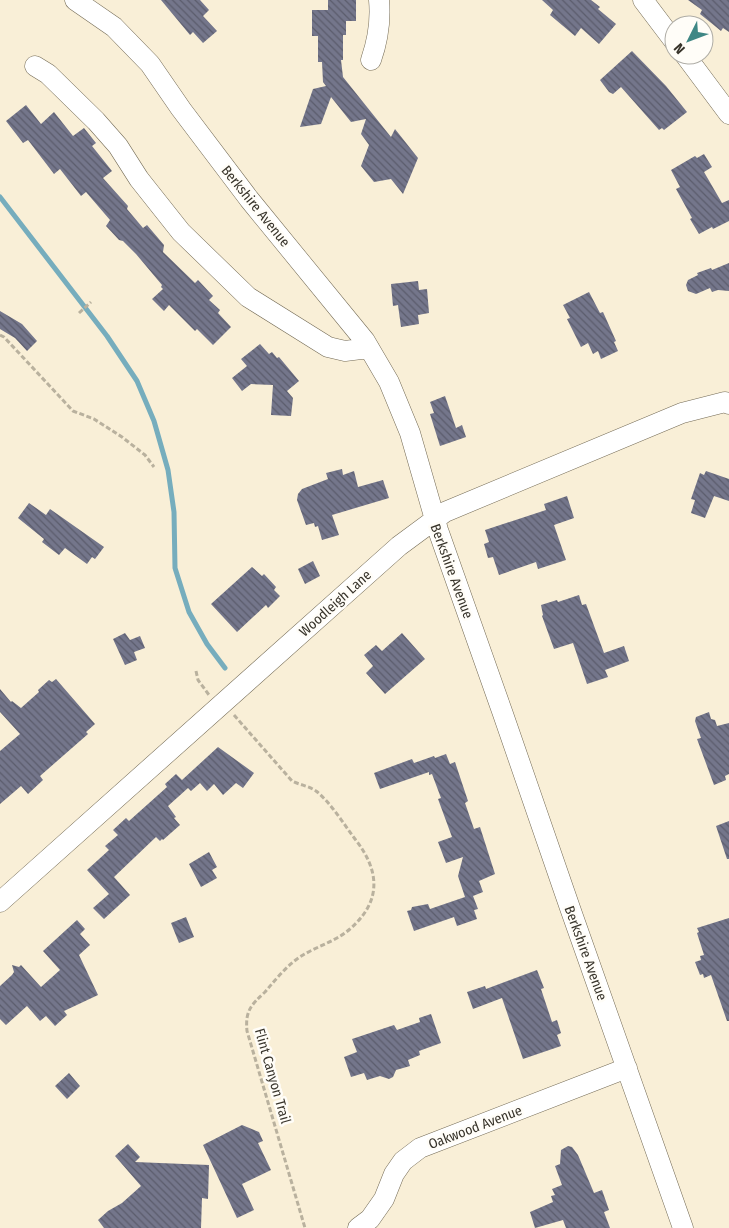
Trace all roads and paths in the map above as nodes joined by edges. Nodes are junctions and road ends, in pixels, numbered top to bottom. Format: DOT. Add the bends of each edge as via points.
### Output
graph roads {
  1 [pos="75,0"];
  2 [pos="379,0"];
  3 [pos="643,0"];
  4 [pos="664,28"];
  5 [pos="371,60"];
  6 [pos="692,65"];
  7 [pos="35,66"];
  8 [pos="729,114"];
  9 [pos="91,302"];
  10 [pos="79,313"];
  11 [pos="0,335"];
  12 [pos="369,348"];
  13 [pos="729,404"];
  14 [pos="154,467"];
  15 [pos="434,519"];
  16 [pos="196,671"];
  17 [pos="211,698"];
  18 [pos="232,712"];
  19 [pos="0,902"];
  20 [pos="627,1068"];
  21 [pos="305,1228"];
  22 [pos="358,1228"];
  23 [pos="683,1228"];
  1 -- 12 [label="street, Berkshire Avenue" via="114,27 150,64 249,199"];
  2 -- 5 [label="street" via="377,42"];
  3 -- 4 [label="street"];
  6 -- 8 [label="street"];
  7 -- 12 [label="street" via="48,74 96,121 181,232 248,297 328,347 345,351"];
  9 -- 10 [label="path"];
  11 -- 14 [label="path" via="72,411 94,419 122,437 145,455"];
  12 -- 15 [label="street, Berkshire Avenue" via="389,382 410,433"];
  13 -- 15 [label="street, Woodleigh Lane" via="725,402 682,413"];
  15 -- 19 [label="street, Woodleigh Lane" via="399,546"];
  15 -- 20 [label="street, Berkshire Avenue"];
  16 -- 17 [label="path" via="201,686"];
  18 -- 21 [label="path, Flint Canyon Trail" via="292,781 308,786 323,797 360,845 374,880 373,893 365,912 349,929 292,963 257,1000 245,1019"];
  20 -- 22 [label="street, Oakwood Avenue" via="420,1148 403,1161 384,1199 370,1219"];
  20 -- 23 [label="street, Berkshire Avenue"];
}
